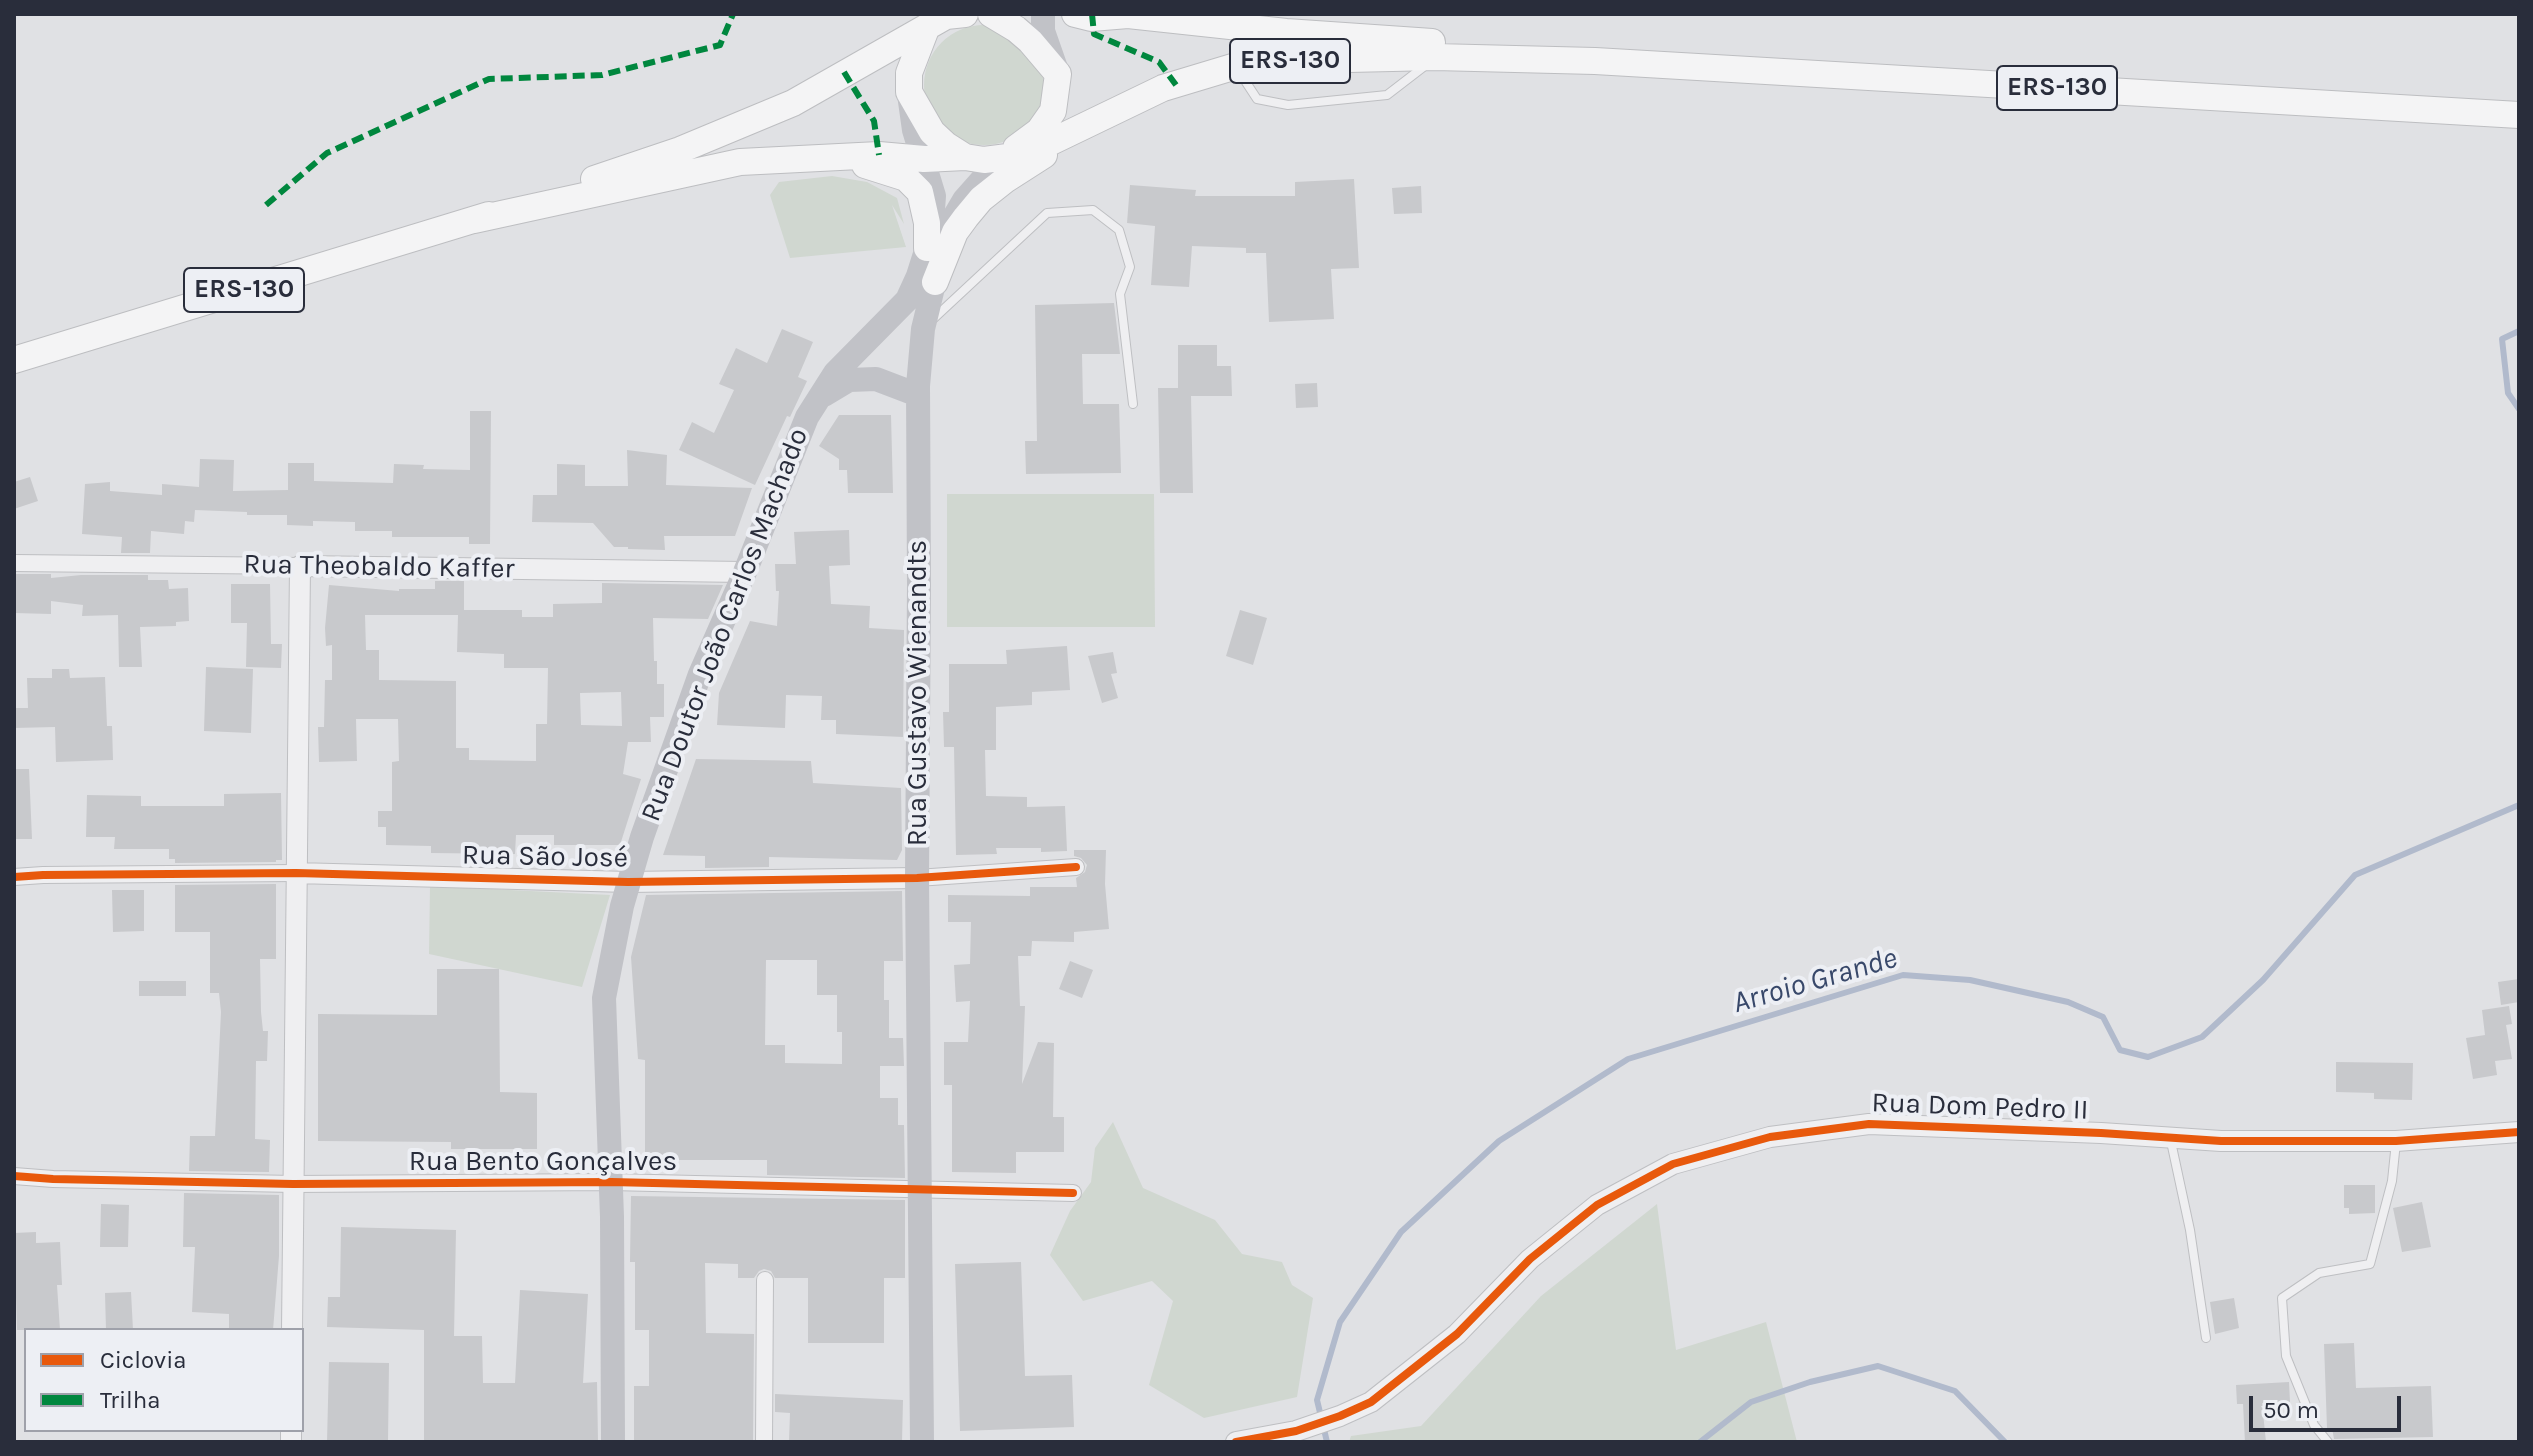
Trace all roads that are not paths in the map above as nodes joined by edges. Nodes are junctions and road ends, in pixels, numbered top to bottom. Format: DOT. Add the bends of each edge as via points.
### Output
graph roads {
  1 [pos="991,14"];
  2 [pos="1043,14"];
  3 [pos="1075,14"];
  4 [pos="1127,14"];
  5 [pos="946,18"];
  6 [pos="1435,57"];
  7 [pos="1595,61"];
  8 [pos="1236,66"];
  9 [pos="1058,74"];
  10 [pos="909,92"];
  11 [pos="1114,109"];
  12 [pos="2519,115"];
  13 [pos="1003,156"];
  14 [pos="822,157"];
  15 [pos="965,157"];
  16 [pos="924,159"];
  17 [pos="474,220"];
  18 [pos="927,248"];
  19 [pos="926,279"];
  20 [pos="923,329"];
  21 [pos="14,360"];
  22 [pos="918,395"];
  23 [pos="818,399"];
  24 [pos="1133,404"];
  25 [pos="14,563"];
  26 [pos="300,566"];
  27 [pos="745,572"];
  28 [pos="1076,867"];
  29 [pos="296,873"];
  30 [pos="14,877"];
  31 [pos="917,878"];
  32 [pos="628,882"];
  33 [pos="2519,1132"];
  34 [pos="2170,1136"];
  35 [pos="2396,1141"];
  36 [pos="14,1176"];
  37 [pos="611,1182"];
  38 [pos="293,1184"];
  39 [pos="920,1190"];
  40 [pos="1073,1193"];
  41 [pos="765,1280"];
  42 [pos="292,1328"];
  43 [pos="2206,1338"];
  44 [pos="613,1442"];
  45 [pos="764,1442"];
  46 [pos="922,1442"];
  47 [pos="1236,1442"];
  48 [pos="2328,1442"];
  1 -- 9 [label="main road" via="1030,41"];
  2 -- 9 [label="main road" via="1043,31"];
  3 -- 4 [label="main road, ERS-130"];
  4 -- 7 [label="main road, ERS-130" via="1286,32 1470,44"];
  5 -- 10 [label="main road" via="909,73"];
  5 -- 17 [label="main road, ERS-130" via="779,109 680,150"];
  6 -- 7 [label="main road, ERS-130"];
  6 -- 8 [label="main road, ERS-130"];
  6 -- 8 [label="lane" via="1387,95 1288,105 1257,99"];
  7 -- 12 [label="main road, ERS-130"];
  8 -- 11 [label="main road, ERS-130"];
  9 -- 13 [label="main road" via="1053,111 1039,131"];
  10 -- 15 [label="main road" via="932,132"];
  10 -- 16 [label="main road"];
  11 -- 13 [label="main road, ERS-130" via="1024,155"];
  11 -- 19 [label="main road" via="981,199"];
  13 -- 15 [label="main road, ERS-130"];
  13 -- 19 [label="main road" via="957,210"];
  14 -- 16 [label="main road, ERS-130"];
  14 -- 17 [label="main road, ERS-130" via="740,162"];
  14 -- 18 [label="main road" via="879,167 906,178 920,192"];
  15 -- 16 [label="main road, ERS-130"];
  16 -- 18 [label="main road" via="934,196"];
  17 -- 21 [label="main road, ERS-130"];
  18 -- 19 [label="main road"];
  19 -- 20 [label="main road, Rua Gustavo Wienandts"];
  19 -- 23 [label="main road, Rua Doutor João Carlos Machado" via="858,346"];
  20 -- 22 [label="main road, Rua Gustavo Wienandts"];
  20 -- 24 [label="lane" via="1047,213 1093,210 1119,230 1130,267 1120,294"];
  22 -- 23 [label="main road" via="876,379 849,380"];
  22 -- 31 [label="main road, Rua Gustavo Wienandts"];
  23 -- 27 [label="main road, Rua Doutor João Carlos Machado"];
  25 -- 26 [label="street, Rua Theobaldo Kaffer"];
  26 -- 27 [label="street, Rua Theobaldo Kaffer"];
  26 -- 29 [label="street"];
  27 -- 32 [label="main road, Rua Doutor João Carlos Machado" via="700,674"];
  28 -- 31 [label="street, Rua São José"];
  29 -- 30 [label="street, Rua São José"];
  29 -- 32 [label="street, Rua São José"];
  29 -- 38 [label="street"];
  31 -- 32 [label="street, Rua São José"];
  31 -- 39 [label="main road, Rua Gustavo Wienandts"];
  32 -- 37 [label="main road, Rua Doutor João Carlos Machado" via="604,998"];
  33 -- 35 [label="street, Rua Dom Pedro II"];
  34 -- 35 [label="street, Rua Dom Pedro II"];
  34 -- 43 [label="lane"];
  34 -- 47 [label="street, Rua Dom Pedro II" via="1869,1124 1770,1137 1673,1164 1597,1205 1530,1259 1457,1334 1371,1402 1296,1431"];
  35 -- 48 [label="lane" via="2392,1181 2370,1264 2319,1273 2282,1298 2286,1356 2314,1425"];
  36 -- 38 [label="street, Rua Bento Gonçalves"];
  37 -- 38 [label="street, Rua Bento Gonçalves"];
  37 -- 39 [label="street, Rua Bento Gonçalves"];
  37 -- 44 [label="main road, Rua Doutor João Carlos Machado"];
  38 -- 42 [label="street"];
  39 -- 40 [label="street, Rua Bento Gonçalves"];
  39 -- 46 [label="main road, Rua Gustavo Wienandts"];
  41 -- 45 [label="street"];
}
